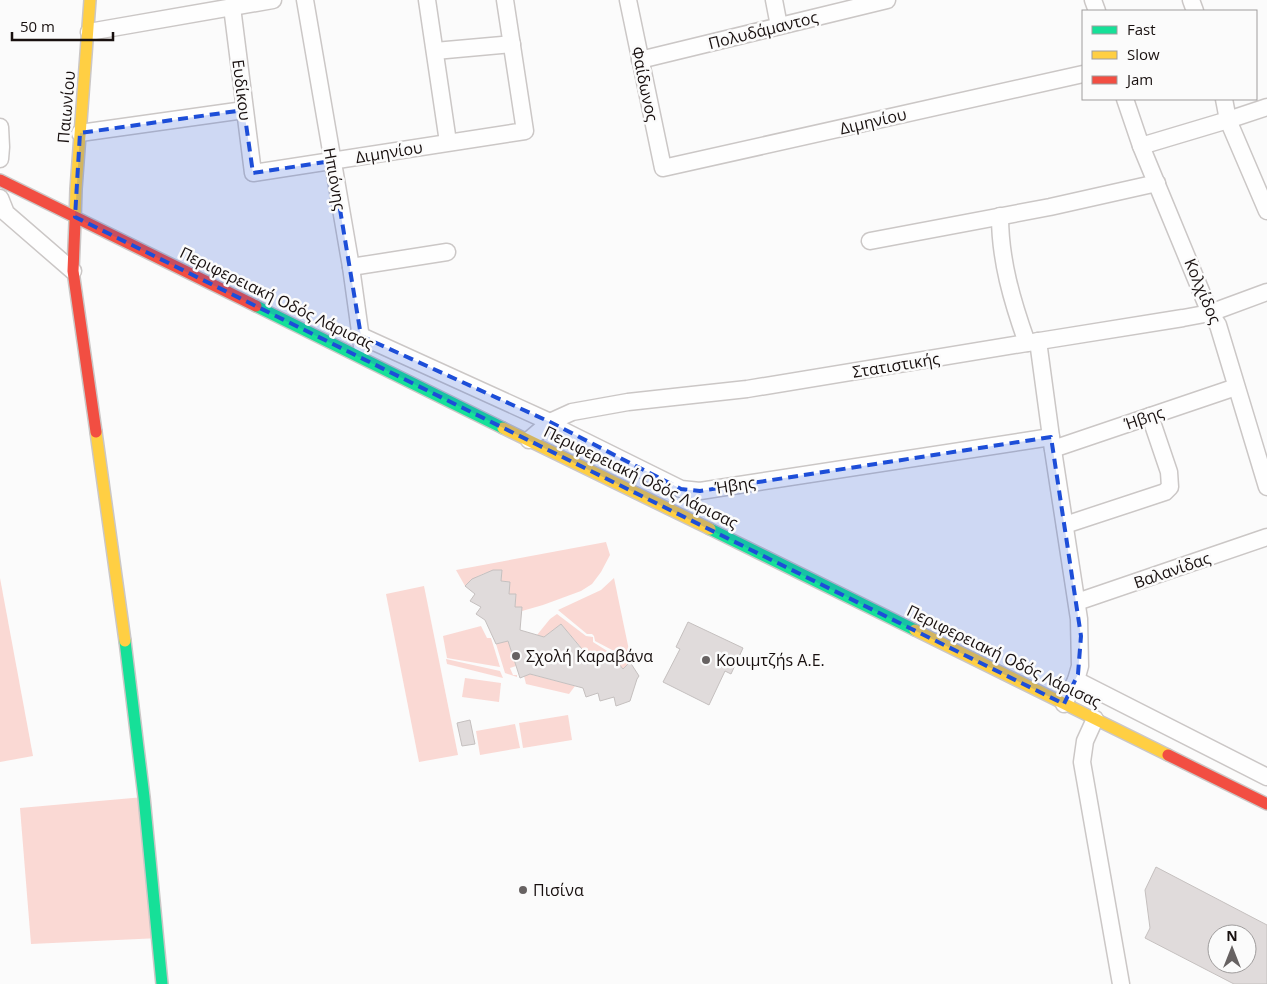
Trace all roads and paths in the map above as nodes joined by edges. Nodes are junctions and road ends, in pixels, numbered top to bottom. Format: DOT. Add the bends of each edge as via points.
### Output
graph roads {
  1 [pos="90,0"];
  2 [pos="273,0"];
  3 [pos="305,0"];
  4 [pos="427,0"];
  5 [pos="505,0"];
  6 [pos="628,0"];
  7 [pos="774,0"];
  8 [pos="887,0"];
  9 [pos="232,7"];
  10 [pos="779,26"];
  11 [pos="89,32"];
  12 [pos="512,44"];
  13 [pos="435,51"];
  14 [pos="640,60"];
  15 [pos="1082,74"];
  16 [pos="1125,100"];
  17 [pos="1224,100"];
  18 [pos="1267,107"];
  19 [pos="244,110"];
  20 [pos="1228,120"];
  21 [pos="0,127"];
  22 [pos="80,134"];
  23 [pos="448,142"];
  24 [pos="1141,146"];
  25 [pos="0,159"];
  26 [pos="332,161"];
  27 [pos="663,168"];
  28 [pos="253,173"];
  29 [pos="0,180"];
  30 [pos="1157,184"];
  31 [pos="0,198"];
  32 [pos="1267,210"];
  33 [pos="1000,216"];
  34 [pos="75,217"];
  35 [pos="870,241"];
  36 [pos="447,252"];
  37 [pos="351,267"];
  38 [pos="73,271"];
  39 [pos="1267,292"];
  40 [pos="1210,313"];
  41 [pos="361,336"];
  42 [pos="1033,342"];
  43 [pos="362,358"];
  44 [pos="1236,387"];
  45 [pos="1150,416"];
  46 [pos="550,422"];
  47 [pos="529,440"];
  48 [pos="1052,443"];
  49 [pos="1264,462"];
  50 [pos="1267,487"];
  51 [pos="1065,525"];
  52 [pos="1267,537"];
  53 [pos="1077,602"];
  54 [pos="1076,680"];
  55 [pos="1064,704"];
  56 [pos="1095,719"];
  57 [pos="1267,776"];
  58 [pos="1267,804"];
  59 [pos="162,984"];
  60 [pos="1121,984"];
  1 -- 11 [label="main road, Παιωνίου"];
  2 -- 9 [label="street"];
  3 -- 26 [label="street, Ηπιόνης"];
  4 -- 13 [label="street"];
  5 -- 12 [label="street"];
  6 -- 14 [label="street, Φαίδωνος"];
  7 -- 10 [label="street"];
  8 -- 10 [label="street, Πολυδάμαντος"];
  9 -- 11 [label="street"];
  9 -- 19 [label="street, Ευδίκου"];
  10 -- 14 [label="street, Πολυδάμαντος"];
  11 -- 22 [label="main road, Παιωνίου"];
  12 -- 13 [label="street"];
  12 -- 23 [label="street, Διμηνίου" via="526,131"];
  13 -- 23 [label="street"];
  14 -- 27 [label="street, Φαίδωνος"];
  15 -- 27 [label="street, Διμηνίου"];
  16 -- 24 [label="street, Κολχίδος"];
  17 -- 20 [label="street"];
  18 -- 20 [label="street"];
  19 -- 22 [label="street"];
  19 -- 28 [label="street, Ευδίκου"];
  20 -- 24 [label="street"];
  20 -- 32 [label="street"];
  21 -- 25 [label="street"];
  22 -- 34 [label="main road, Παιωνίου"];
  23 -- 26 [label="street, Διμηνίου"];
  24 -- 30 [label="street, Κολχίδος"];
  26 -- 28 [label="street, Διμηνίου"];
  26 -- 37 [label="street, Ηπιόνης"];
  29 -- 34 [label="main road, Περιφερειακή Οδός Λάρισας"];
  30 -- 33 [label="street"];
  30 -- 40 [label="street, Κολχίδος"];
  31 -- 38 [label="street" via="6,213"];
  33 -- 35 [label="street"];
  33 -- 42 [label="street" via="1004,269 1017,315"];
  34 -- 38 [label="main road, Παιωνίου"];
  34 -- 43 [label="main road, Περιφερειακή Οδός Λάρισας"];
  36 -- 37 [label="street"];
  37 -- 41 [label="street, Ηπιόνης"];
  38 -- 59 [label="main road, Παιωνίου" via="125,635"];
  39 -- 40 [label="street, Στατιστικής"];
  40 -- 42 [label="street, Στατιστικής"];
  40 -- 44 [label="street, Κολχίδος" via="1218,325"];
  41 -- 43 [label="street, Ηπιόνης"];
  41 -- 46 [label="street, Ήβης"];
  42 -- 46 [label="street, Στατιστικής" via="739,391 607,406 572,412"];
  42 -- 48 [label="street"];
  43 -- 47 [label="main road, Περιφερειακή Οδός Λάρισας"];
  44 -- 45 [label="street, Ήβης"];
  44 -- 49 [label="street, Κολχίδος"];
  45 -- 48 [label="street, Ήβης"];
  45 -- 51 [label="street" via="1169,472 1170,487 1165,492"];
  46 -- 47 [label="street, Στατιστικής"];
  46 -- 48 [label="street, Ήβης" via="682,488 700,490"];
  47 -- 55 [label="main road, Περιφερειακή Οδός Λάρισας"];
  48 -- 51 [label="street"];
  49 -- 50 [label="street, Κολχίδος"];
  51 -- 53 [label="street"];
  52 -- 53 [label="street, Βαλανίδας"];
  53 -- 54 [label="street" via="1081,652"];
  54 -- 55 [label="street"];
  54 -- 57 [label="street"];
  55 -- 56 [label="main road, Περιφερειακή Οδός Λάρισας"];
  56 -- 58 [label="main road, Περιφερειακή Οδός Λάρισας"];
  56 -- 60 [label="street" via="1085,741 1082,762"];
}
